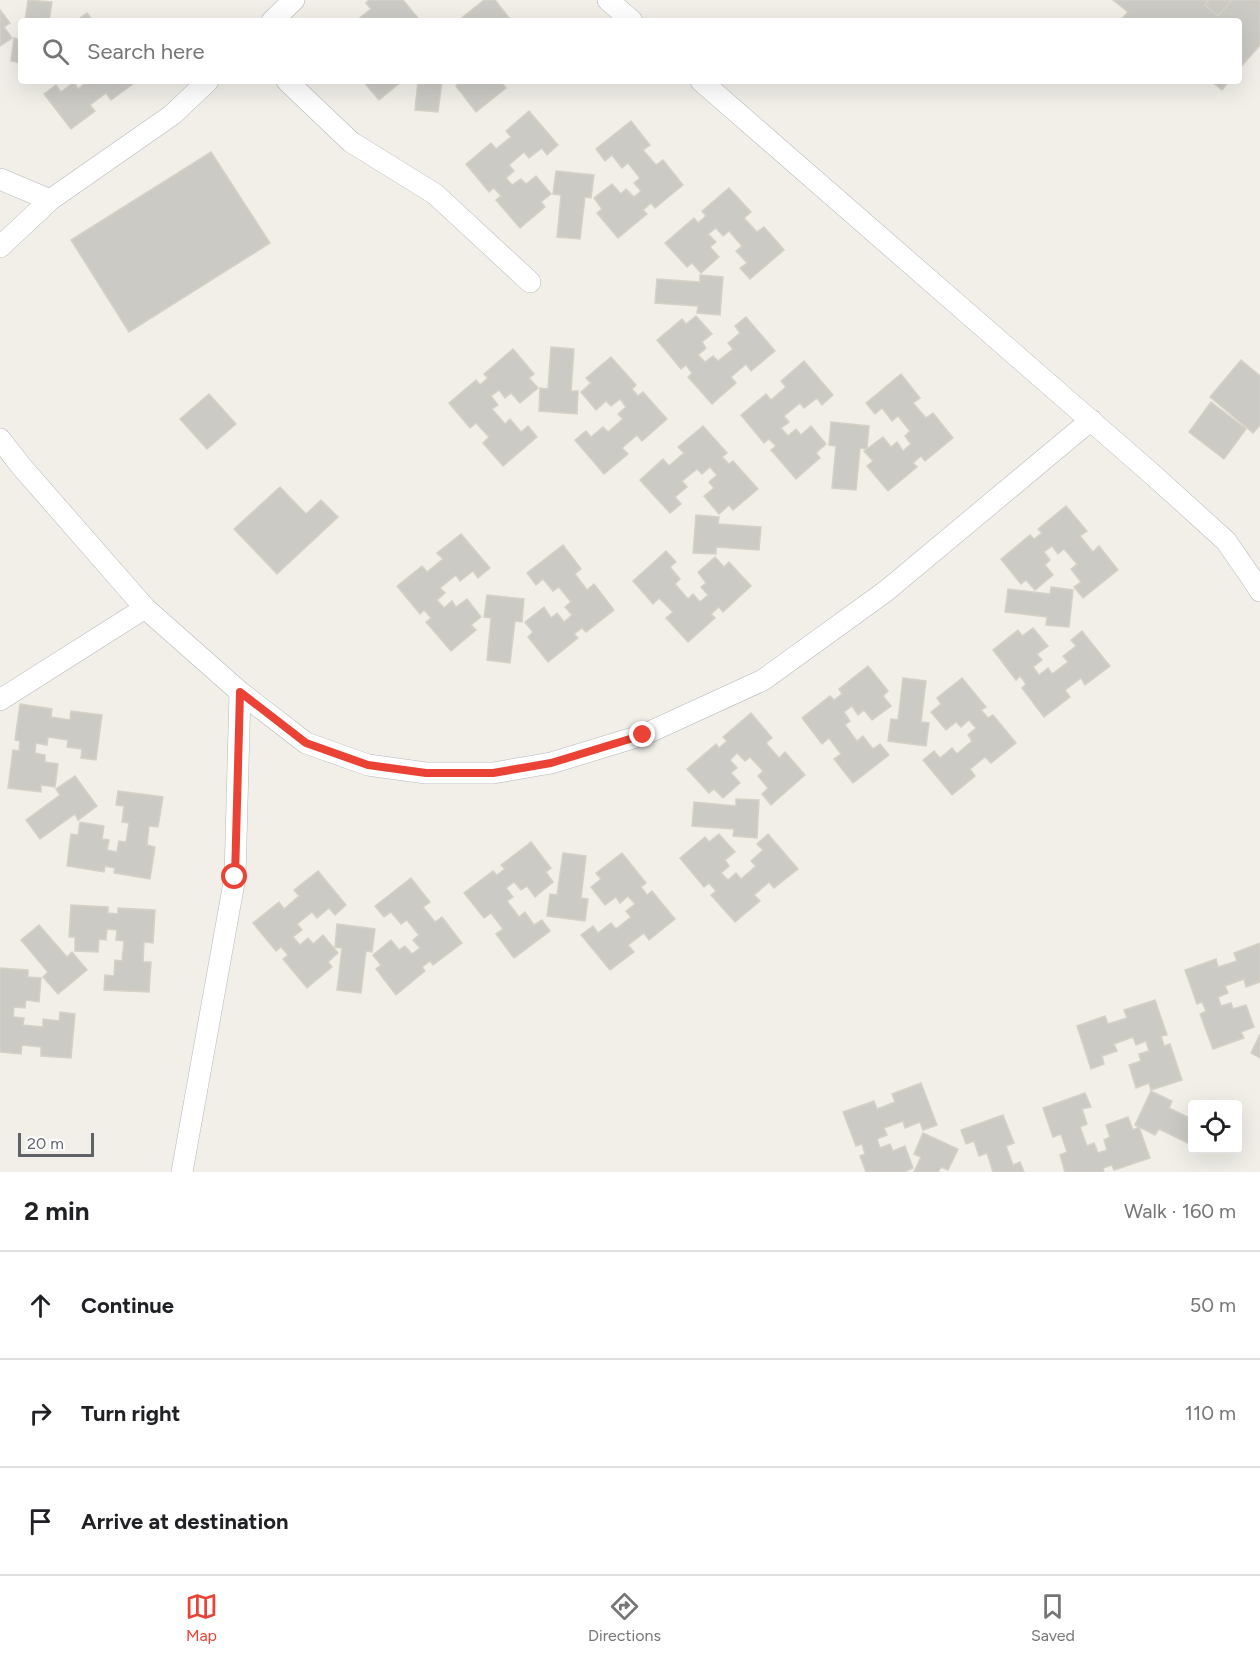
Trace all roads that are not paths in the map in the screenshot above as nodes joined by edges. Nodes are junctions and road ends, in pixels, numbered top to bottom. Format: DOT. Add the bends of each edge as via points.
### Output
graph roads {
  1 [pos="294,0"];
  2 [pos="608,0"];
  3 [pos="275,18"];
  4 [pos="629,18"];
  5 [pos="205,84"];
  6 [pos="290,84"];
  7 [pos="704,84"];
  8 [pos="0,179"];
  9 [pos="50,200"];
  10 [pos="0,248"];
  11 [pos="530,282"];
  12 [pos="1091,420"];
  13 [pos="0,439"];
  14 [pos="1260,591"];
  15 [pos="145,608"];
  16 [pos="240,692"];
  17 [pos="0,700"];
  18 [pos="183,1172"];
  1 -- 3 [label="street"];
  2 -- 4 [label="street"];
  5 -- 9 [label="street" via="172,115"];
  6 -- 11 [label="street" via="351,142 435,194"];
  7 -- 12 [label="street"];
  8 -- 9 [label="street"];
  9 -- 10 [label="street"];
  12 -- 14 [label="street" via="1226,541"];
  12 -- 16 [label="street" via="886,591 763,680 633,738 551,763 493,773 426,773 368,765 306,743"];
  13 -- 15 [label="street"];
  15 -- 16 [label="street"];
  15 -- 17 [label="street"];
  16 -- 18 [label="street" via="235,877"];
}
